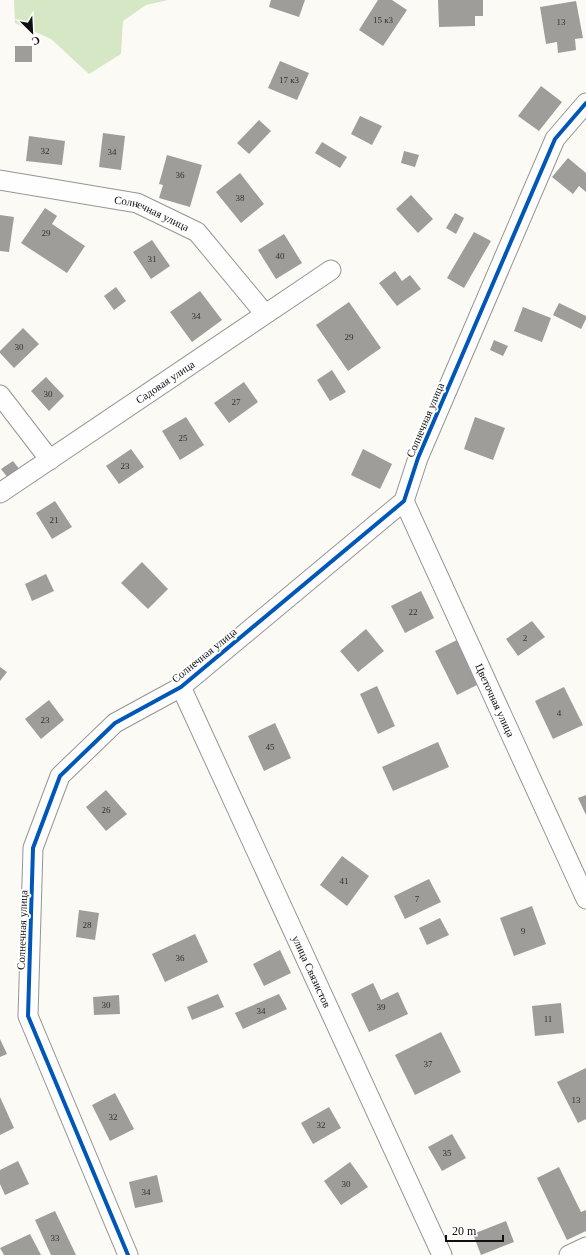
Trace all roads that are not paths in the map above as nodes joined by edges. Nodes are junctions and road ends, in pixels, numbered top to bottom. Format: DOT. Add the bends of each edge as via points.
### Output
graph roads {
  1 [pos="586,103"];
  2 [pos="0,180"];
  3 [pos="331,270"];
  4 [pos="265,314"];
  5 [pos="0,395"];
  6 [pos="50,460"];
  7 [pos="0,493"];
  8 [pos="404,501"];
  9 [pos="181,687"];
  10 [pos="586,899"];
  11 [pos="586,1248"];
  12 [pos="128,1255"];
  13 [pos="442,1255"];
  14 [pos="569,1255"];
  1 -- 8 [label="street, Солнечная улица" via="555,139 418,458"];
  2 -- 4 [label="street, Солнечная улица" via="137,203 197,232"];
  3 -- 4 [label="street, Садовая улица"];
  4 -- 6 [label="street, Садовая улица"];
  5 -- 6 [label="street"];
  6 -- 7 [label="street, Садовая улица"];
  8 -- 9 [label="street, Солнечная улица"];
  8 -- 10 [label="street, Цветочная улица"];
  9 -- 12 [label="street, Солнечная улица" via="115,723 60,776 33,848 28,1016"];
  9 -- 13 [label="street, улица Связистов"];
  11 -- 14 [label="street"];
}
